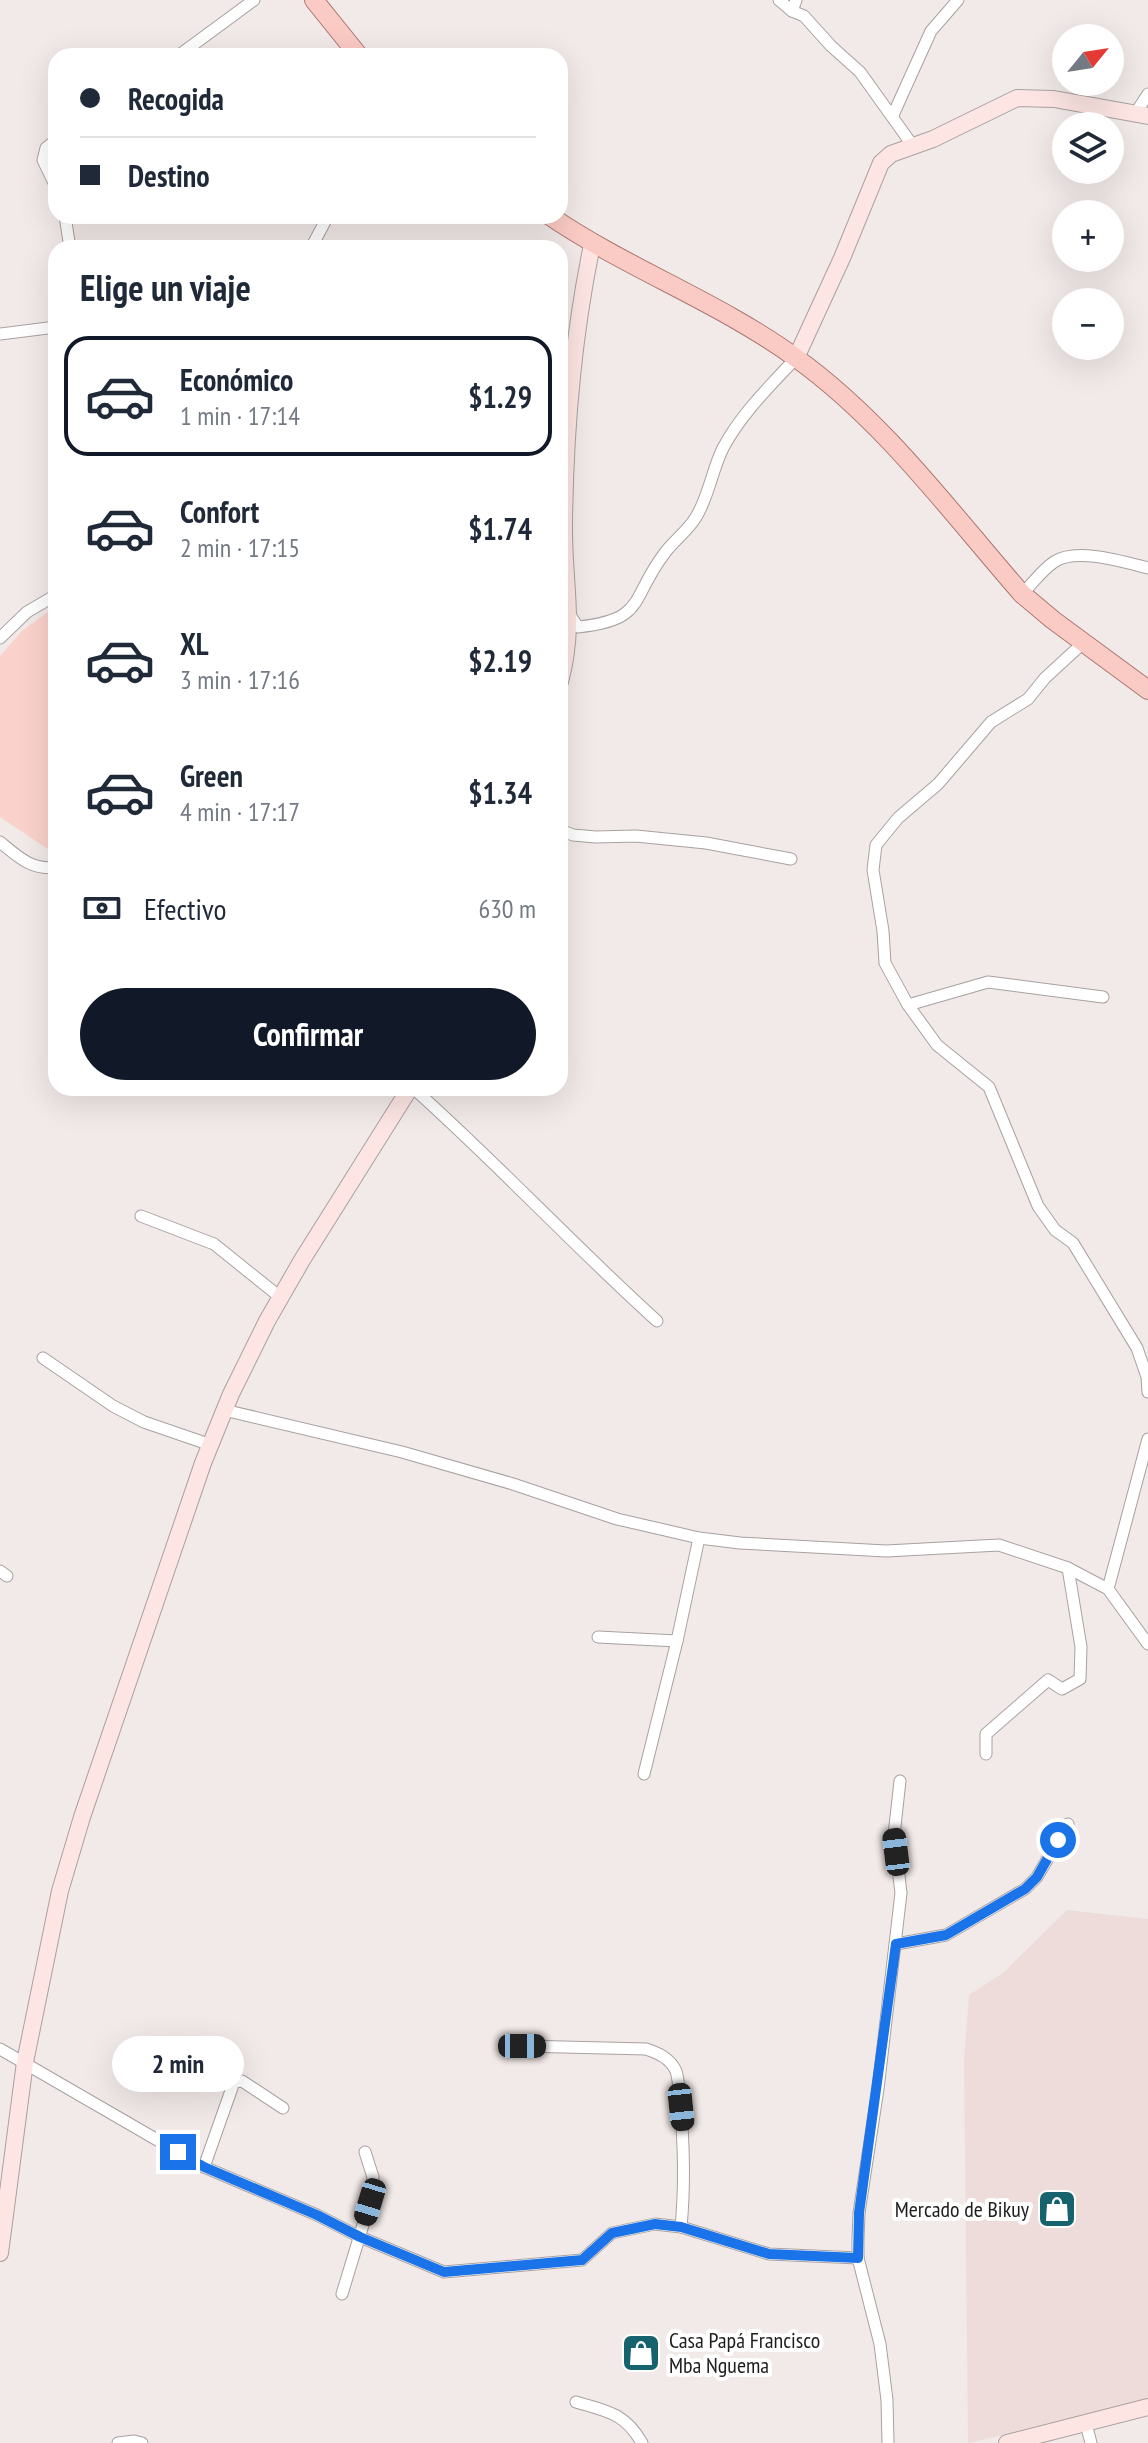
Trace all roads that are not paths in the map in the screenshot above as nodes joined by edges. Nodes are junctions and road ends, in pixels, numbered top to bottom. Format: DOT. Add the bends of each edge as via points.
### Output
graph roads {
  1 [pos="254,0"];
  2 [pos="314,0"];
  3 [pos="779,0"];
  4 [pos="958,0"];
  5 [pos="794,5"];
  6 [pos="189,48"];
  7 [pos="353,48"];
  8 [pos="1148,94"];
  9 [pos="893,115"];
  10 [pos="1142,115"];
  11 [pos="48,146"];
  12 [pos="913,146"];
  13 [pos="48,170"];
  14 [pos="562,224"];
  15 [pos="592,245"];
  16 [pos="48,328"];
  17 [pos="0,334"];
  18 [pos="796,358"];
  19 [pos="568,437"];
  20 [pos="1148,568"];
  21 [pos="568,593"];
  22 [pos="1022,594"];
  23 [pos="48,600"];
  24 [pos="570,615"];
  25 [pos="0,638"];
  26 [pos="1083,643"];
  27 [pos="568,653"];
  28 [pos="1148,690"];
  29 [pos="568,833"];
  30 [pos="0,842"];
  31 [pos="791,859"];
  32 [pos="48,867"];
  33 [pos="1103,997"];
  34 [pos="908,1005"];
  35 [pos="406,1096"];
  36 [pos="420,1096"];
  37 [pos="141,1216"];
  38 [pos="280,1297"];
  39 [pos="657,1321"];
  40 [pos="43,1358"];
  41 [pos="1148,1392"];
  42 [pos="224,1410"];
  43 [pos="1148,1439"];
  44 [pos="211,1445"];
  45 [pos="699,1538"];
  46 [pos="1068,1568"];
  47 [pos="1108,1589"];
  48 [pos="598,1637"];
  49 [pos="677,1641"];
  50 [pos="1148,1644"];
  51 [pos="986,1754"];
  52 [pos="644,1774"];
  53 [pos="900,1781"];
  54 [pos="1068,1824"];
  55 [pos="896,1944"];
  56 [pos="522,2046"];
  57 [pos="0,2049"];
  58 [pos="25,2062"];
  59 [pos="283,2108"];
  60 [pos="365,2152"];
  61 [pos="204,2167"];
  62 [pos="681,2227"];
  63 [pos="360,2237"];
  64 [pos="0,2253"];
  65 [pos="858,2258"];
  66 [pos="342,2294"];
  67 [pos="576,2402"];
  68 [pos="1148,2407"];
  69 [pos="1086,2424"];
  70 [pos="118,2443"];
  71 [pos="142,2443"];
  72 [pos="642,2443"];
  73 [pos="888,2443"];
  74 [pos="1007,2443"];
  75 [pos="1091,2443"];
  1 -- 6 [label="street"];
  2 -- 7 [label="main road"];
  3 -- 5 [label="street"];
  4 -- 9 [label="street" via="931,31"];
  5 -- 9 [label="street" via="860,72"];
  8 -- 10 [label="street"];
  9 -- 12 [label="street"];
  10 -- 12 [label="street" via="1017,98"];
  11 -- 13 [label="street" via="43,160"];
  12 -- 18 [label="street" via="881,163"];
  14 -- 15 [label="main road"];
  15 -- 18 [label="main road" via="699,298"];
  15 -- 19 [label="street" via="579,311"];
  16 -- 17 [label="street"];
  18 -- 22 [label="main road" via="862,411"];
  18 -- 24 [label="street" via="745,414 723,448 696,519 663,554 632,610 605,624 578,627"];
  20 -- 22 [label="street" via="1066,557 1054,561"];
  21 -- 24 [label="street"];
  22 -- 26 [label="main road"];
  23 -- 25 [label="street"];
  24 -- 27 [label="street"];
  26 -- 28 [label="main road"];
  26 -- 34 [label="street" via="1028,699 991,722 876,845 873,870 885,963"];
  29 -- 31 [label="street" via="706,843"];
  30 -- 32 [label="street" via="22,860"];
  33 -- 34 [label="street" via="988,982"];
  34 -- 41 [label="street" via="937,1045 989,1087 1038,1206 1055,1230 1073,1243 1137,1348"];
  35 -- 38 [label="street"];
  36 -- 39 [label="street"];
  37 -- 38 [label="street" via="214,1244"];
  38 -- 42 [label="street"];
  40 -- 44 [label="street" via="144,1422"];
  42 -- 44 [label="street"];
  42 -- 45 [label="street" via="402,1452 617,1519"];
  43 -- 47 [label="street"];
  44 -- 58 [label="street" via="73,1846"];
  45 -- 46 [label="street" via="886,1551 999,1545"];
  45 -- 49 [label="street"];
  46 -- 47 [label="street"];
  46 -- 51 [label="street" via="1081,1647 1080,1679 1062,1689 1048,1680 986,1734"];
  47 -- 50 [label="street"];
  48 -- 49 [label="street"];
  49 -- 52 [label="street"];
  53 -- 55 [label="street" via="894,1835 901,1893"];
  54 -- 55 [label="street" via="1025,1889 946,1935"];
  55 -- 65 [label="street" via="859,2213"];
  56 -- 62 [label="street" via="646,2049 669,2061 676,2070 683,2132"];
  57 -- 58 [label="street"];
  58 -- 61 [label="street"];
  58 -- 64 [label="street"];
  59 -- 61 [label="street" via="242,2081 234,2082"];
  60 -- 63 [label="street" via="373,2177"];
  61 -- 63 [label="street"];
  62 -- 63 [label="street" via="655,2224 612,2233 582,2260 444,2272"];
  62 -- 65 [label="street" via="769,2254"];
  63 -- 66 [label="street"];
  65 -- 73 [label="street" via="880,2344"];
  67 -- 72 [label="street" via="625,2420"];
  68 -- 69 [label="street"];
  69 -- 74 [label="street"];
  69 -- 75 [label="street"];
  70 -- 71 [label="street"];
}
